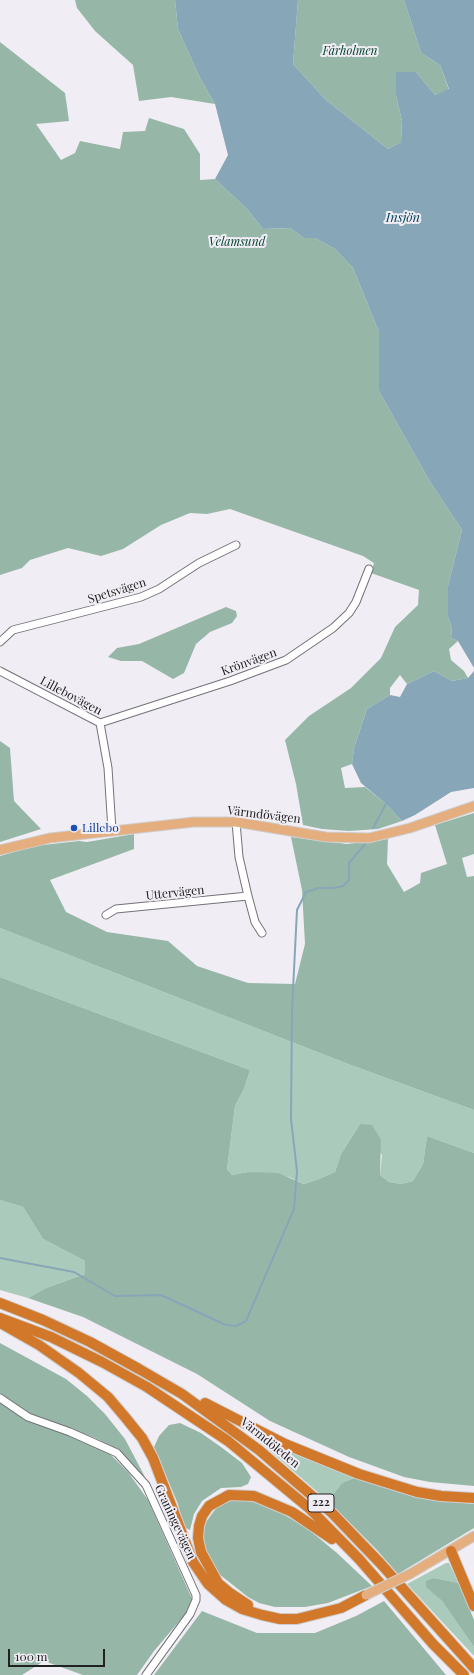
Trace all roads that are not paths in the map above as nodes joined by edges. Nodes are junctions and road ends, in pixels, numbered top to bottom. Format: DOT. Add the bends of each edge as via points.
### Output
graph roads {
  1 [pos="236,545"];
  2 [pos="369,569"];
  3 [pos="0,642"];
  4 [pos="0,671"];
  5 [pos="100,723"];
  6 [pos="474,806"];
  7 [pos="236,822"];
  8 [pos="112,830"];
  9 [pos="0,850"];
  10 [pos="248,896"];
  11 [pos="106,915"];
  12 [pos="262,933"];
  13 [pos="0,1303"];
  14 [pos="0,1318"];
  15 [pos="0,1323"];
  16 [pos="139,1369"];
  17 [pos="0,1398"];
  18 [pos="474,1498"];
  19 [pos="474,1536"];
  20 [pos="451,1551"];
  21 [pos="359,1559"];
  22 [pos="366,1595"];
  23 [pos="474,1606"];
  24 [pos="474,1668"];
  25 [pos="146,1675"];
  26 [pos="464,1675"];
  1 -- 3 [label="street, Spetsvägen" via="141,597 13,630"];
  2 -- 5 [label="street, Krönvägen" via="356,602 349,612 333,628 286,660"];
  4 -- 5 [label="street, Lillebovägen"];
  5 -- 8 [label="street, Lillebovägen" via="108,768"];
  6 -- 7 [label="main road, Värmdövägen" via="410,828 368,838 326,837"];
  7 -- 8 [label="main road, Värmdövägen" via="194,822"];
  7 -- 10 [label="street"];
  8 -- 9 [label="main road, Värmdövägen" via="32,841"];
  10 -- 11 [label="street, Uttervägen" via="116,909"];
  10 -- 12 [label="street" via="255,922"];
  13 -- 16 [label="highway, Värmdöleden / 222" via="44,1320"];
  14 -- 21 [label="highway, Värmdöleden / 222" via="51,1337 102,1362 189,1414 266,1471 310,1509"];
  15 -- 22 [label="highway" via="79,1373 108,1397 126,1417 153,1458 193,1562 208,1584 226,1600 262,1616 298,1619 341,1608"];
  16 -- 18 [label="highway" via="285,1444 359,1474 416,1492"];
  16 -- 24 [label="highway, Värmdöleden / 222" via="212,1414 298,1483 380,1563"];
  17 -- 25 [label="street, Graningevägen" via="28,1417 70,1432 117,1454 146,1485 196,1595 190,1614"];
  19 -- 20 [label="main road"];
  20 -- 22 [label="main road, bridge"];
  20 -- 23 [label="highway"];
  21 -- 22 [label="highway" via="292,1512 254,1496 229,1495 218,1500 209,1506 199,1526 201,1552 208,1568 218,1582 244,1603 267,1610 298,1614 319,1611"];
  21 -- 26 [label="highway, Värmdöleden / 222" via="433,1644"];
}
